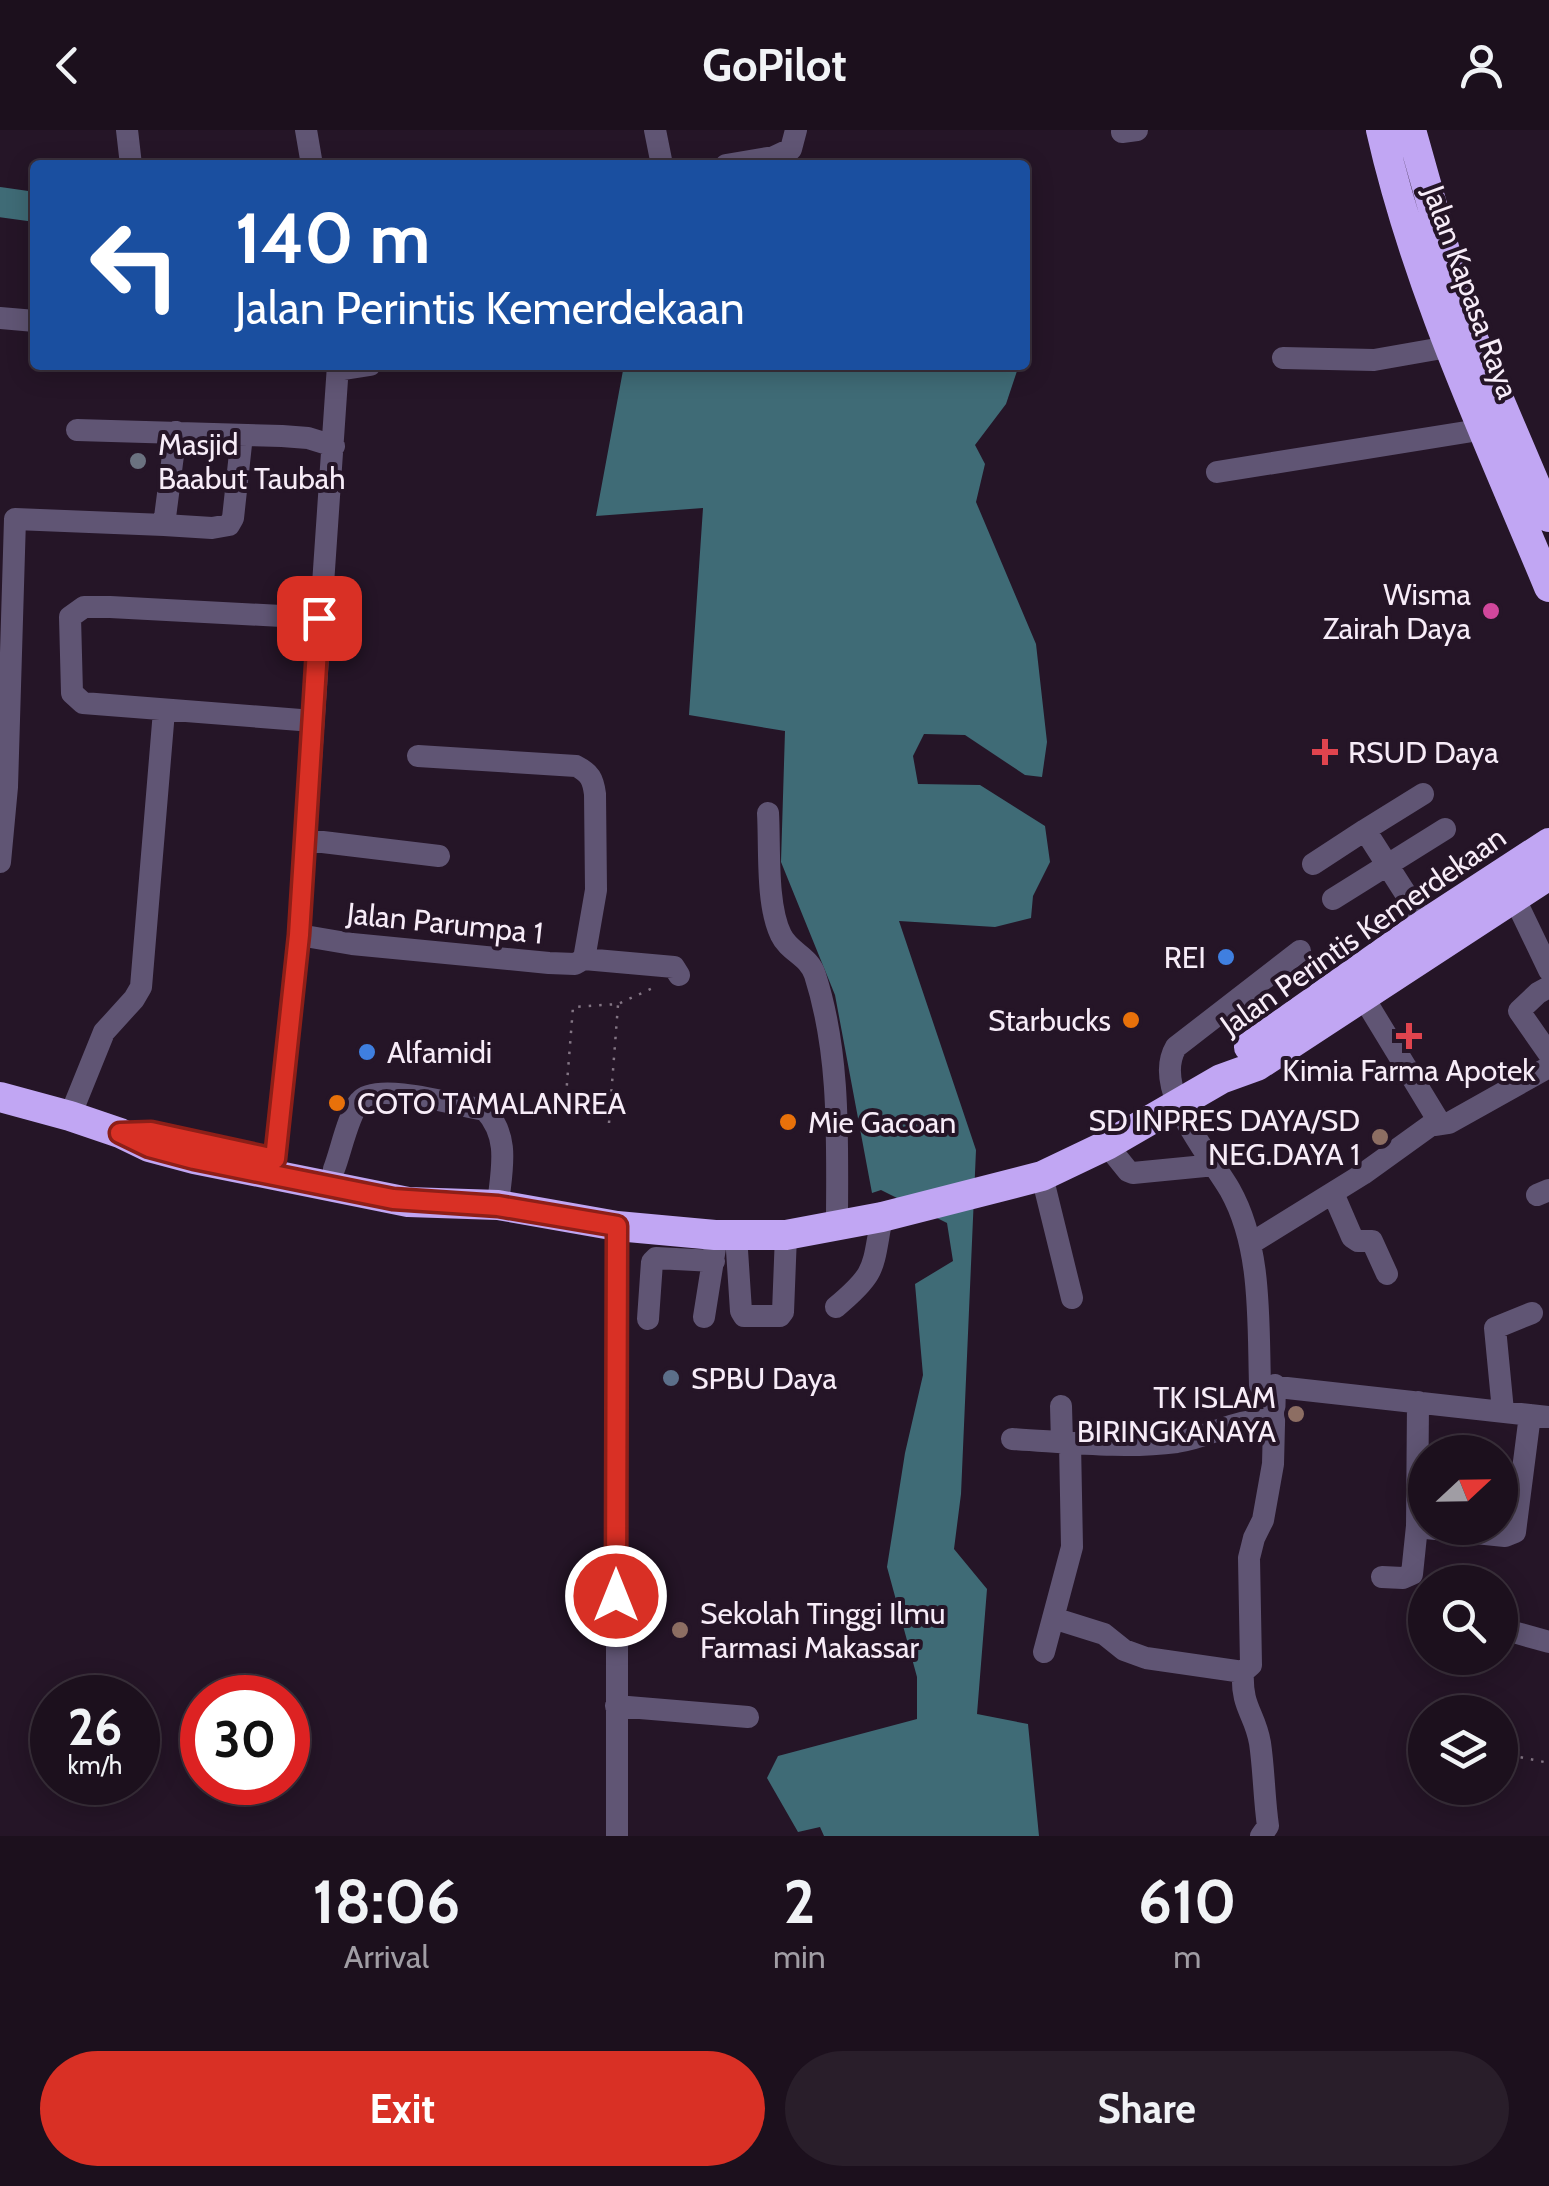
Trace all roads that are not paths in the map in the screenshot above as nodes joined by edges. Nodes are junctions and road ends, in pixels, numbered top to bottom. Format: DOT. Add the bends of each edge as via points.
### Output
graph roads {
  1 [pos="128,130"];
  2 [pos="306,130"];
  3 [pos="655,130"];
  4 [pos="796,130"];
  5 [pos="1381,130"];
  6 [pos="1411,130"];
  7 [pos="131,160"];
  8 [pos="311,160"];
  9 [pos="661,160"];
  10 [pos="760,160"];
  11 [pos="1407,178"];
  12 [pos="0,318"];
  13 [pos="30,320"];
  14 [pos="1448,347"];
  15 [pos="1284,358"];
  16 [pos="338,370"];
  17 [pos="77,430"];
  18 [pos="1485,430"];
  19 [pos="176,432"];
  20 [pos="242,435"];
  21 [pos="334,446"];
  22 [pos="1218,472"];
  23 [pos="8,513"];
  24 [pos="164,525"];
  25 [pos="1543,530"];
  26 [pos="1549,588"];
  27 [pos="319,618"];
  28 [pos="4,705"];
  29 [pos="164,710"];
  30 [pos="312,720"];
  31 [pos="418,756"];
  32 [pos="1422,794"];
  33 [pos="768,813"];
  34 [pos="1445,829"];
  35 [pos="1365,830"];
  36 [pos="306,840"];
  37 [pos="1549,844"];
  38 [pos="439,856"];
  39 [pos="0,862"];
  40 [pos="1313,864"];
  41 [pos="1387,864"];
  42 [pos="1549,875"];
  43 [pos="1514,897"];
  44 [pos="1333,899"];
  45 [pos="299,935"];
  46 [pos="1425,935"];
  47 [pos="1300,951"];
  48 [pos="584,958"];
  49 [pos="1549,970"];
  50 [pos="679,975"];
  51 [pos="1549,987"];
  52 [pos="1362,996"];
  53 [pos="1549,1054"];
  54 [pos="1549,1067"];
  55 [pos="1221,1080"];
  56 [pos="0,1097"];
  57 [pos="1177,1107"];
  58 [pos="70,1116"];
  59 [pos="1436,1124"];
  60 [pos="120,1133"];
  61 [pos="1107,1145"];
  62 [pos="275,1159"];
  63 [pos="1214,1165"];
  64 [pos="334,1169"];
  65 [pos="1042,1176"];
  66 [pos="1333,1192"];
  67 [pos="451,1202"];
  68 [pos="498,1206"];
  69 [pos="885,1216"];
  70 [pos="617,1226"];
  71 [pos="837,1227"];
  72 [pos="786,1234"];
  73 [pos="722,1243"];
  74 [pos="1250,1244"];
  75 [pos="1387,1274"];
  76 [pos="1072,1298"];
  77 [pos="836,1307"];
  78 [pos="1532,1313"];
  79 [pos="704,1317"];
  80 [pos="648,1319"];
  81 [pos="1275,1386"];
  82 [pos="1418,1402"];
  83 [pos="1061,1406"];
  84 [pos="1503,1411"];
  85 [pos="1539,1416"];
  86 [pos="1274,1420"];
  87 [pos="1419,1435"];
  88 [pos="1012,1439"];
  89 [pos="1066,1443"];
  90 [pos="1518,1522"];
  91 [pos="1419,1545"];
  92 [pos="1382,1577"];
  93 [pos="1052,1618"];
  94 [pos="1518,1634"];
  95 [pos="1549,1642"];
  96 [pos="1044,1652"];
  97 [pos="1243,1672"];
  98 [pos="616,1712"];
  99 [pos="748,1716"];
  100 [pos="724,1729"];
  101 [pos="617,1836"];
  102 [pos="1262,1836"];
  1 -- 7 [label="street"];
  2 -- 8 [label="street"];
  3 -- 9 [label="street"];
  4 -- 10 [label="street" via="790,149"];
  5 -- 11 [label="highway, Jalan Kapasa Raya"];
  6 -- 11 [label="highway, Jalan Kapasa Raya"];
  11 -- 14 [label="highway, Jalan Kapasa Raya"];
  11 -- 25 [label="highway, Jalan Kapasa Raya"];
  12 -- 13 [label="street"];
  14 -- 15 [label="street" via="1374,360"];
  14 -- 18 [label="highway, Jalan Kapasa Raya"];
  16 -- 21 [label="street"];
  17 -- 19 [label="street"];
  18 -- 22 [label="street"];
  18 -- 25 [label="highway, Jalan Kapasa Raya"];
  19 -- 20 [label="street"];
  19 -- 24 [label="street"];
  20 -- 21 [label="street"];
  20 -- 24 [label="street" via="229,524"];
  21 -- 27 [label="street"];
  23 -- 24 [label="street"];
  23 -- 28 [label="street"];
  25 -- 26 [label="highway, Jalan Kapasa Raya"];
  27 -- 29 [label="street" via="75,610 74,697"];
  27 -- 30 [label="street"];
  28 -- 39 [label="street" via="7,787"];
  29 -- 30 [label="street"];
  29 -- 58 [label="street" via="141,987 104,1032"];
  30 -- 36 [label="street"];
  31 -- 48 [label="street, Jalan Parumpa 1" via="587,771 595,794 596,890"];
  32 -- 35 [label="street"];
  33 -- 71 [label="street" via="778,926 810,965 828,1031"];
  34 -- 41 [label="street"];
  35 -- 40 [label="street"];
  35 -- 41 [label="street"];
  36 -- 38 [label="street"];
  36 -- 45 [label="street"];
  37 -- 46 [label="highway, Jalan Perintis Kemerdekaan"];
  41 -- 44 [label="street"];
  41 -- 46 [label="street"];
  42 -- 43 [label="highway, Jalan Perintis Kemerdekaan"];
  43 -- 46 [label="highway, Jalan Perintis Kemerdekaan"];
  43 -- 49 [label="street"];
  45 -- 48 [label="street, Jalan Parumpa 1" via="549,963"];
  45 -- 62 [label="street"];
  46 -- 52 [label="highway, Jalan Perintis Kemerdekaan"];
  46 -- 55 [label="highway, Jalan Perintis Kemerdekaan" via="1246,1050"];
  47 -- 57 [label="street" via="1176,1047 1169,1062"];
  48 -- 50 [label="street" via="674,966"];
  51 -- 53 [label="street" via="1519,1011"];
  52 -- 55 [label="highway, Jalan Perintis Kemerdekaan" via="1257,1066"];
  52 -- 59 [label="street" via="1434,1108"];
  54 -- 59 [label="street"];
  55 -- 57 [label="highway, Jalan Perintis Kemerdekaan"];
  56 -- 58 [label="highway, Jalan Perintis Kemerdekaan"];
  57 -- 61 [label="highway, Jalan Perintis Kemerdekaan"];
  57 -- 63 [label="street"];
  58 -- 60 [label="highway, Jalan Perintis Kemerdekaan"];
  59 -- 66 [label="street"];
  60 -- 62 [label="highway, Jalan Perintis Kemerdekaan" via="151,1132"];
  60 -- 67 [label="highway, Jalan Perintis Kemerdekaan" via="194,1159 408,1202"];
  61 -- 63 [label="street" via="1128,1172"];
  61 -- 65 [label="highway, Jalan Perintis Kemerdekaan"];
  62 -- 64 [label="highway, Jalan Perintis Kemerdekaan"];
  63 -- 74 [label="street"];
  64 -- 67 [label="highway, Jalan Perintis Kemerdekaan" via="411,1184"];
  64 -- 68 [label="street" via="357,1104 370,1094 485,1110 504,1144"];
  65 -- 69 [label="highway, Jalan Perintis Kemerdekaan"];
  65 -- 76 [label="street"];
  66 -- 74 [label="street"];
  66 -- 75 [label="street" via="1352,1237 1372,1241"];
  67 -- 68 [label="highway, Jalan Perintis Kemerdekaan"];
  68 -- 70 [label="highway, Jalan Perintis Kemerdekaan"];
  69 -- 71 [label="highway, Jalan Perintis Kemerdekaan"];
  69 -- 77 [label="street" via="872,1273"];
  70 -- 73 [label="highway, Jalan Perintis Kemerdekaan"];
  70 -- 98 [label="street"];
  71 -- 72 [label="highway, Jalan Perintis Kemerdekaan"];
  72 -- 73 [label="highway, Jalan Perintis Kemerdekaan"];
  72 -- 73 [label="street" via="780,1316 744,1316"];
  73 -- 79 [label="street"];
  73 -- 80 [label="street" via="652,1262"];
  74 -- 81 [label="street" via="1260,1385"];
  78 -- 84 [label="street" via="1495,1328"];
  81 -- 82 [label="street"];
  81 -- 86 [label="street"];
  82 -- 84 [label="street"];
  82 -- 87 [label="street"];
  83 -- 89 [label="street"];
  84 -- 85 [label="street"];
  85 -- 90 [label="street"];
  86 -- 89 [label="street" via="1236,1422 1176,1442"];
  86 -- 97 [label="street" via="1273,1464 1250,1558 1251,1665"];
  88 -- 89 [label="street"];
  89 -- 93 [label="street" via="1072,1547"];
  91 -- 92 [label="street" via="1412,1574"];
  93 -- 96 [label="street"];
  93 -- 97 [label="street" via="1104,1634 1146,1658"];
  94 -- 95 [label="street"];
  97 -- 102 [label="street" via="1243,1701 1259,1740 1268,1826"];
  98 -- 99 [label="street"];
  98 -- 100 [label="street"];
  98 -- 101 [label="street"];
}
